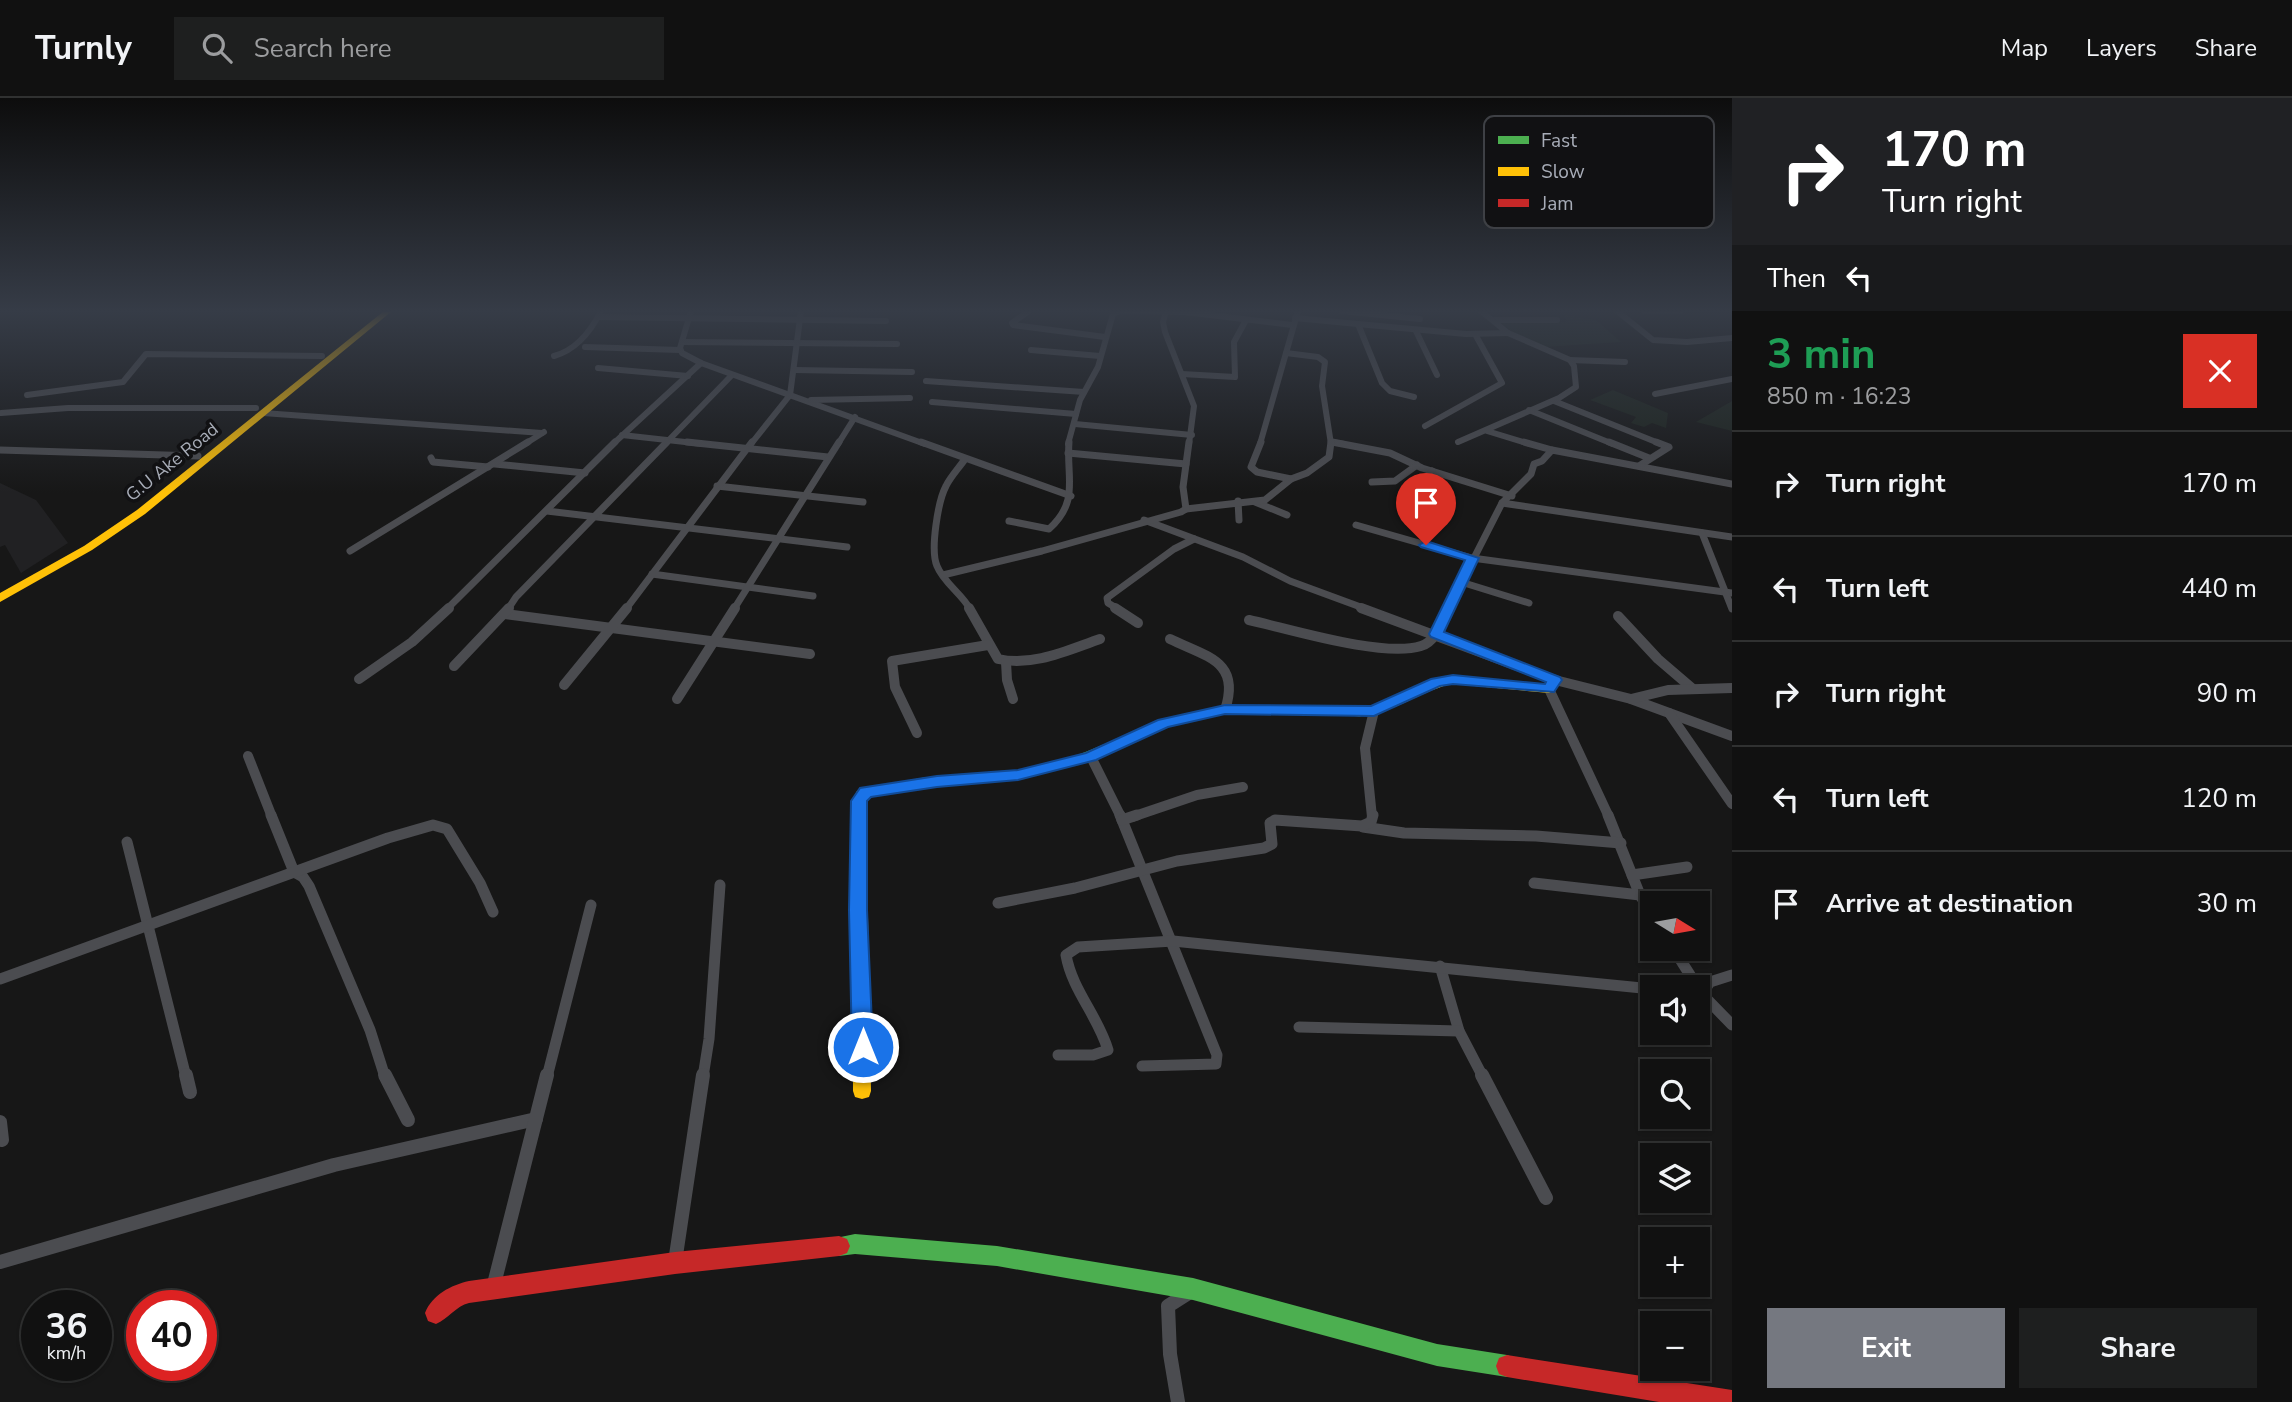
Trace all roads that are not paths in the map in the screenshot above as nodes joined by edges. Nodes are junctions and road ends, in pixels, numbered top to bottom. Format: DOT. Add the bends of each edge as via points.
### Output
graph roads {
  1 [pos="131,372"];
  2 [pos="304,372"];
  3 [pos="309,372"];
  4 [pos="641,372"];
  5 [pos="692,372"];
  6 [pos="721,372"];
  7 [pos="795,372"];
  8 [pos="903,372"];
  9 [pos="912,372"];
  10 [pos="1095,372"];
  11 [pos="1234,372"];
  12 [pos="1281,372"];
  13 [pos="1323,372"];
  14 [pos="1377,372"];
  15 [pos="1435,372"];
  16 [pos="1496,372"];
  17 [pos="1575,372"];
  18 [pos="1182,374"];
  19 [pos="1437,375"];
  20 [pos="688,376"];
  21 [pos="731,376"];
  22 [pos="1732,379"];
  23 [pos="926,381"];
  24 [pos="1084,392"];
  25 [pos="1655,394"];
  26 [pos="27,395"];
  27 [pos="790,396"];
  28 [pos="1414,397"];
  29 [pos="910,398"];
  30 [pos="804,400"];
  31 [pos="1554,401"];
  32 [pos="932,402"];
  33 [pos="259,410"];
  34 [pos="1528,410"];
  35 [pos="1,413"];
  36 [pos="1076,414"];
  37 [pos="855,417"];
  38 [pos="1075,424"];
  39 [pos="1425,426"];
  40 [pos="1487,431"];
  41 [pos="622,435"];
  42 [pos="1192,435"];
  43 [pos="670,439"];
  44 [pos="1332,442"];
  45 [pos="1458,442"];
  46 [pos="747,447"];
  47 [pos="0,450"];
  48 [pos="1552,450"];
  49 [pos="1068,453"];
  50 [pos="198,456"];
  51 [pos="828,457"];
  52 [pos="430,458"];
  53 [pos="1649,458"];
  54 [pos="965,459"];
  55 [pos="1186,464"];
  56 [pos="1417,464"];
  57 [pos="492,466"];
  58 [pos="1639,466"];
  59 [pos="1432,471"];
  60 [pos="585,473"];
  61 [pos="1291,479"];
  62 [pos="1372,482"];
  63 [pos="1732,484"];
  64 [pos="717,486"];
  65 [pos="1417,493"];
  66 [pos="804,495"];
  67 [pos="1071,496"];
  68 [pos="1512,496"];
  69 [pos="1238,501"];
  70 [pos="1255,501"];
  71 [pos="863,502"];
  72 [pos="1502,503"];
  73 [pos="1186,509"];
  74 [pos="547,511"];
  75 [pos="1287,515"];
  76 [pos="594,517"];
  77 [pos="1144,520"];
  78 [pos="1239,520"];
  79 [pos="1009,521"];
  80 [pos="1356,525"];
  81 [pos="686,527"];
  82 [pos="1702,533"];
  83 [pos="1732,537"];
  84 [pos="778,538"];
  85 [pos="1194,539"];
  86 [pos="847,547"];
  87 [pos="350,551"];
  88 [pos="1472,558"];
  89 [pos="652,574"];
  90 [pos="943,575"];
  91 [pos="1461,582"];
  92 [pos="747,587"];
  93 [pos="0,589"];
  94 [pos="1728,592"];
  95 [pos="813,596"];
  96 [pos="0,598"];
  97 [pos="1529,603"];
  98 [pos="1732,609"];
  99 [pos="505,614"];
  100 [pos="1618,616"];
  101 [pos="1249,620"];
  102 [pos="1138,623"];
  103 [pos="611,629"];
  104 [pos="1436,634"];
  105 [pos="1101,639"];
  106 [pos="1170,639"];
  107 [pos="715,643"];
  108 [pos="988,645"];
  109 [pos="810,654"];
  110 [pos="1006,662"];
  111 [pos="454,666"];
  112 [pos="359,680"];
  113 [pos="564,685"];
  114 [pos="1552,685"];
  115 [pos="1732,688"];
  116 [pos="1693,689"];
  117 [pos="677,699"];
  118 [pos="1013,699"];
  119 [pos="1631,699"];
  120 [pos="1225,710"];
  121 [pos="1374,711"];
  122 [pos="1669,713"];
  123 [pos="917,733"];
  124 [pos="1732,736"];
  125 [pos="248,756"];
  126 [pos="1091,757"];
  127 [pos="1243,787"];
  128 [pos="1732,804"];
  129 [pos="1122,820"];
  130 [pos="1362,826"];
  131 [pos="127,842"];
  132 [pos="1621,843"];
  133 [pos="1687,867"];
  134 [pos="1144,869"];
  135 [pos="294,872"];
  136 [pos="1632,875"];
  137 [pos="1534,883"];
  138 [pos="720,885"];
  139 [pos="1640,895"];
  140 [pos="998,903"];
  141 [pos="591,905"];
  142 [pos="493,912"];
  143 [pos="147,927"];
  144 [pos="1173,941"];
  145 [pos="1440,966"];
  146 [pos="1732,975"];
  147 [pos="0,979"];
  148 [pos="1710,982"];
  149 [pos="1640,988"];
  150 [pos="1710,1004"];
  151 [pos="1732,1025"];
  152 [pos="1298,1027"];
  153 [pos="1459,1031"];
  154 [pos="1058,1055"];
  155 [pos="1142,1066"];
  156 [pos="862,1091"];
  157 [pos="190,1092"];
  158 [pos="536,1119"];
  159 [pos="408,1120"];
  160 [pos="0,1122"];
  161 [pos="2,1140"];
  162 [pos="1546,1198"];
  163 [pos="0,1262"];
  164 [pos="675,1263"];
  165 [pos="493,1288"];
  166 [pos="1193,1289"];
  167 [pos="436,1312"];
  168 [pos="1178,1402"];
  169 [pos="1732,1402"];
  1 -- 26 [label="street" via="123,382"];
  2 -- 33 [label="main road"];
  3 -- 33 [label="main road, G.U Ake Road"];
  4 -- 20 [label="street"];
  5 -- 20 [label="street"];
  6 -- 21 [label="street"];
  7 -- 27 [label="street"];
  8 -- 9 [label="street"];
  10 -- 24 [label="street"];
  11 -- 18 [label="street" via="1235,377"];
  12 -- 61 [label="street" via="1251,467"];
  13 -- 44 [label="street"];
  14 -- 28 [label="street" via="1390,391"];
  15 -- 19 [label="street"];
  16 -- 39 [label="street" via="1502,383"];
  17 -- 31 [label="street" via="1576,387"];
  18 -- 42 [label="street" via="1194,406"];
  20 -- 41 [label="street"];
  21 -- 27 [label="street"];
  21 -- 43 [label="street"];
  22 -- 25 [label="street"];
  23 -- 24 [label="street"];
  24 -- 36 [label="street"];
  27 -- 30 [label="street"];
  27 -- 46 [label="street"];
  29 -- 30 [label="street"];
  30 -- 37 [label="street"];
  31 -- 34 [label="street"];
  31 -- 53 [label="street" via="1669,447"];
  32 -- 36 [label="street"];
  33 -- 35 [label="street" via="81,408"];
  33 -- 50 [label="main road"];
  33 -- 57 [label="street" via="544,432"];
  33 -- 96 [label="main road, G.U Ake Road" via="141,512"];
  34 -- 40 [label="street"];
  34 -- 53 [label="street"];
  36 -- 38 [label="street"];
  37 -- 51 [label="street"];
  37 -- 54 [label="street"];
  38 -- 42 [label="street"];
  38 -- 49 [label="street"];
  40 -- 45 [label="street"];
  40 -- 48 [label="street"];
  41 -- 43 [label="street"];
  41 -- 60 [label="street"];
  42 -- 55 [label="street"];
  43 -- 46 [label="street"];
  43 -- 76 [label="street"];
  44 -- 56 [label="street"];
  44 -- 61 [label="street" via="1329,457"];
  46 -- 51 [label="street"];
  46 -- 64 [label="street"];
  47 -- 50 [label="street"];
  48 -- 58 [label="street"];
  48 -- 68 [label="street" via="1534,464"];
  49 -- 55 [label="street"];
  49 -- 67 [label="street"];
  50 -- 93 [label="main road" via="120,517"];
  51 -- 66 [label="street"];
  52 -- 57 [label="street" via="442,464"];
  53 -- 58 [label="street"];
  54 -- 67 [label="street"];
  54 -- 90 [label="street" via="946,485 937,520 934,553"];
  55 -- 73 [label="street"];
  56 -- 59 [label="street"];
  56 -- 62 [label="street" via="1395,481"];
  57 -- 60 [label="street"];
  57 -- 87 [label="street"];
  58 -- 63 [label="street"];
  59 -- 65 [label="street"];
  59 -- 68 [label="street"];
  60 -- 74 [label="street"];
  61 -- 70 [label="street" via="1271,496"];
  64 -- 66 [label="street"];
  64 -- 81 [label="street"];
  66 -- 71 [label="street"];
  66 -- 84 [label="street"];
  67 -- 79 [label="street" via="1060,519 1049,529"];
  68 -- 72 [label="street"];
  69 -- 70 [label="street"];
  69 -- 73 [label="street"];
  69 -- 78 [label="street"];
  70 -- 75 [label="street"];
  72 -- 82 [label="street"];
  72 -- 88 [label="street"];
  73 -- 77 [label="street"];
  74 -- 76 [label="street"];
  74 -- 112 [label="street" via="412,642"];
  76 -- 81 [label="street"];
  76 -- 99 [label="street"];
  77 -- 85 [label="street"];
  77 -- 90 [label="street" via="1012,561"];
  80 -- 88 [label="street"];
  81 -- 84 [label="street"];
  81 -- 89 [label="street"];
  82 -- 83 [label="street"];
  82 -- 94 [label="street"];
  84 -- 86 [label="street"];
  84 -- 92 [label="street"];
  85 -- 102 [label="street" via="1107,598"];
  85 -- 104 [label="street" via="1290,581"];
  88 -- 91 [label="street"];
  88 -- 94 [label="street"];
  89 -- 92 [label="street"];
  89 -- 103 [label="street"];
  90 -- 108 [label="street" via="964,598"];
  91 -- 97 [label="street"];
  91 -- 104 [label="street"];
  92 -- 95 [label="street"];
  92 -- 107 [label="street"];
  94 -- 98 [label="street"];
  99 -- 103 [label="street"];
  99 -- 111 [label="street"];
  100 -- 116 [label="street"];
  101 -- 104 [label="street" via="1385,650 1423,646"];
  103 -- 107 [label="street"];
  103 -- 113 [label="street"];
  104 -- 114 [label="street"];
  105 -- 110 [label="street"];
  106 -- 120 [label="street" via="1228,673 1231,689"];
  107 -- 109 [label="street"];
  107 -- 117 [label="street"];
  108 -- 110 [label="street"];
  108 -- 123 [label="street" via="892,661 892,678"];
  110 -- 118 [label="street"];
  114 -- 119 [label="street"];
  114 -- 121 [label="main road" via="1436,682"];
  114 -- 132 [label="street"];
  115 -- 116 [label="street"];
  116 -- 119 [label="street" via="1645,693"];
  119 -- 122 [label="street"];
  120 -- 121 [label="main road"];
  120 -- 126 [label="main road" via="1164,724"];
  121 -- 130 [label="street" via="1365,748 1373,813 1371,822"];
  122 -- 124 [label="street"];
  122 -- 128 [label="street"];
  125 -- 135 [label="street"];
  126 -- 129 [label="street"];
  126 -- 156 [label="main road" via="1018,775 937,781 865,792 859,797"];
  127 -- 129 [label="street" via="1195,795"];
  129 -- 134 [label="street"];
  130 -- 132 [label="street" via="1404,833"];
  130 -- 134 [label="street" via="1275,820 1270,823 1272,844 1264,848"];
  131 -- 143 [label="street"];
  132 -- 136 [label="street"];
  133 -- 136 [label="street"];
  134 -- 140 [label="street"];
  134 -- 144 [label="street"];
  135 -- 142 [label="street" via="413,830 442,825"];
  135 -- 143 [label="street"];
  135 -- 159 [label="street" via="309,886 370,1030 387,1083"];
  136 -- 139 [label="street"];
  137 -- 139 [label="street"];
  138 -- 164 [label="street" via="710,1030"];
  141 -- 158 [label="street"];
  143 -- 147 [label="street"];
  143 -- 157 [label="street"];
  144 -- 145 [label="street"];
  144 -- 154 [label="street" via="1078,947 1066,955 1067,968 1091,1007 1108,1050"];
  144 -- 155 [label="street" via="1217,1055 1216,1064"];
  145 -- 149 [label="street"];
  145 -- 153 [label="street"];
  146 -- 148 [label="street"];
  150 -- 151 [label="street"];
  152 -- 153 [label="street"];
  153 -- 162 [label="street"];
  158 -- 163 [label="street" via="436,1139"];
  158 -- 165 [label="street"];
  160 -- 161 [label="street"];
  164 -- 165 [label="main road"];
  164 -- 166 [label="main road" via="855,1244 998,1256"];
  165 -- 167 [label="main road" via="457,1295"];
  166 -- 168 [label="street" via="1168,1306"];
  166 -- 169 [label="main road" via="1437,1355"];
}
